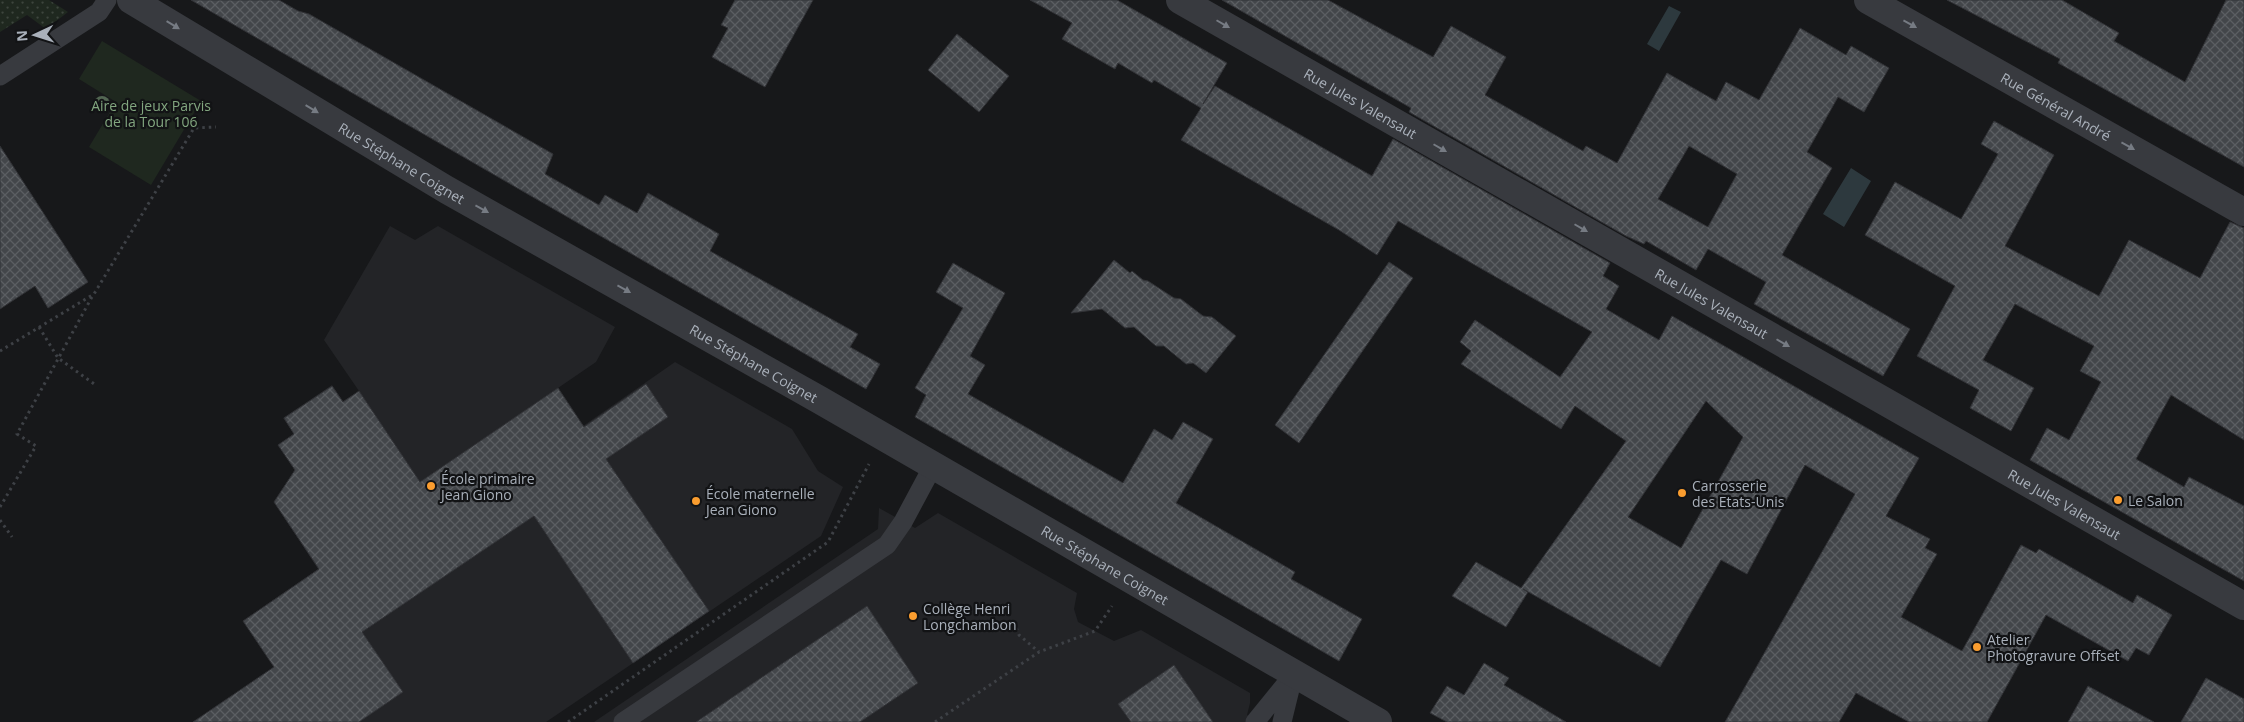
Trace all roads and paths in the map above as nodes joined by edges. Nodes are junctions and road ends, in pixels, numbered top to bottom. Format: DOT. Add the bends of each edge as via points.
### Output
graph roads {
  1 [pos="107,0"];
  2 [pos="131,0"];
  3 [pos="1180,0"];
  4 [pos="1868,0"];
  5 [pos="0,76"];
  6 [pos="216,127"];
  7 [pos="2244,212"];
  8 [pos="94,294"];
  9 [pos="39,327"];
  10 [pos="0,351"];
  11 [pos="58,358"];
  12 [pos="97,386"];
  13 [pos="882,437"];
  14 [pos="933,466"];
  15 [pos="0,507"];
  16 [pos="0,520"];
  17 [pos="12,537"];
  18 [pos="1130,578"];
  19 [pos="2244,606"];
  20 [pos="1014,622"];
  21 [pos="1039,652"];
  22 [pos="1294,674"];
  23 [pos="568,722"];
  24 [pos="623,722"];
  25 [pos="935,722"];
  26 [pos="1255,722"];
  27 [pos="1282,722"];
  28 [pos="1378,722"];
  1 -- 5 [label="lane" via="99,12"];
  2 -- 13 [label="street, Rue Stéphane Coignet, one-way" via="448,190"];
  3 -- 19 [label="street, Rue Jules Valensaut, one-way"];
  4 -- 7 [label="street, Rue Général André, one-way"];
  6 -- 8 [label="path" via="194,128"];
  8 -- 9 [label="path"];
  8 -- 11 [label="path"];
  9 -- 10 [label="path"];
  9 -- 11 [label="path"];
  11 -- 12 [label="path"];
  11 -- 15 [label="path" via="17,434 36,446"];
  13 -- 14 [label="street, Rue Stéphane Coignet"];
  13 -- 23 [label="path" via="828,542"];
  14 -- 18 [label="street, Rue Stéphane Coignet"];
  14 -- 24 [label="lane" via="887,545"];
  16 -- 17 [label="path"];
  18 -- 21 [label="path" via="1095,631"];
  18 -- 22 [label="street, Rue Stéphane Coignet"];
  20 -- 21 [label="path" via="1020,635"];
  21 -- 25 [label="path"];
  22 -- 26 [label="lane"];
  22 -- 27 [label="lane"];
  22 -- 28 [label="street, Rue Stéphane Coignet"];
}
